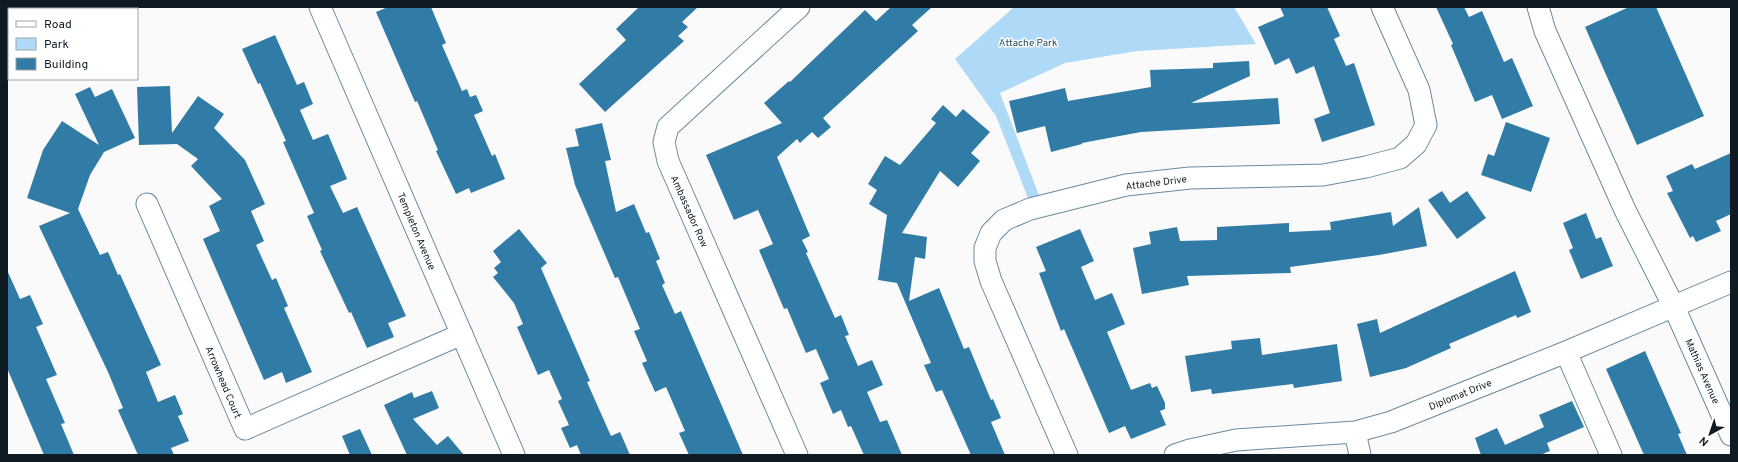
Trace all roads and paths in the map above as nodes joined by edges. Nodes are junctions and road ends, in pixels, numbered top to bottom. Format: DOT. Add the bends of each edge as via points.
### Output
graph roads {
  1 [pos="320,7"];
  2 [pos="799,7"];
  3 [pos="1382,7"];
  4 [pos="1538,7"];
  5 [pos="147,204"];
  6 [pos="1731,282"];
  7 [pos="1674,307"];
  8 [pos="462,334"];
  9 [pos="1566,352"];
  10 [pos="1355,432"];
  11 [pos="1731,435"];
  12 [pos="514,455"];
  13 [pos="797,455"];
  14 [pos="1067,455"];
  15 [pos="1176,455"];
  16 [pos="1360,455"];
  17 [pos="1611,455"];
  1 -- 8 [label="street, Templeton Avenue"];
  2 -- 13 [label="street, Ambassador Row" via="668,128 664,142 668,161"];
  3 -- 14 [label="street, Attache Drive" via="1419,90 1426,126 1416,144 1400,158 1323,175 1190,178 1126,185 1030,209 1004,220 991,232 984,248 991,281"];
  4 -- 7 [label="street, Mathias Avenue" via="1545,31 1625,210"];
  5 -- 8 [label="street, Arrowhead Court" via="244,430"];
  6 -- 7 [label="street, Diplomat Drive"];
  7 -- 9 [label="street, Diplomat Drive"];
  7 -- 11 [label="street, Mathias Avenue"];
  8 -- 12 [label="street, Templeton Avenue"];
  9 -- 10 [label="street, Diplomat Drive" via="1391,422"];
  9 -- 17 [label="street"];
  10 -- 15 [label="street, Diplomat Drive" via="1236,440"];
  10 -- 16 [label="street"];
}
